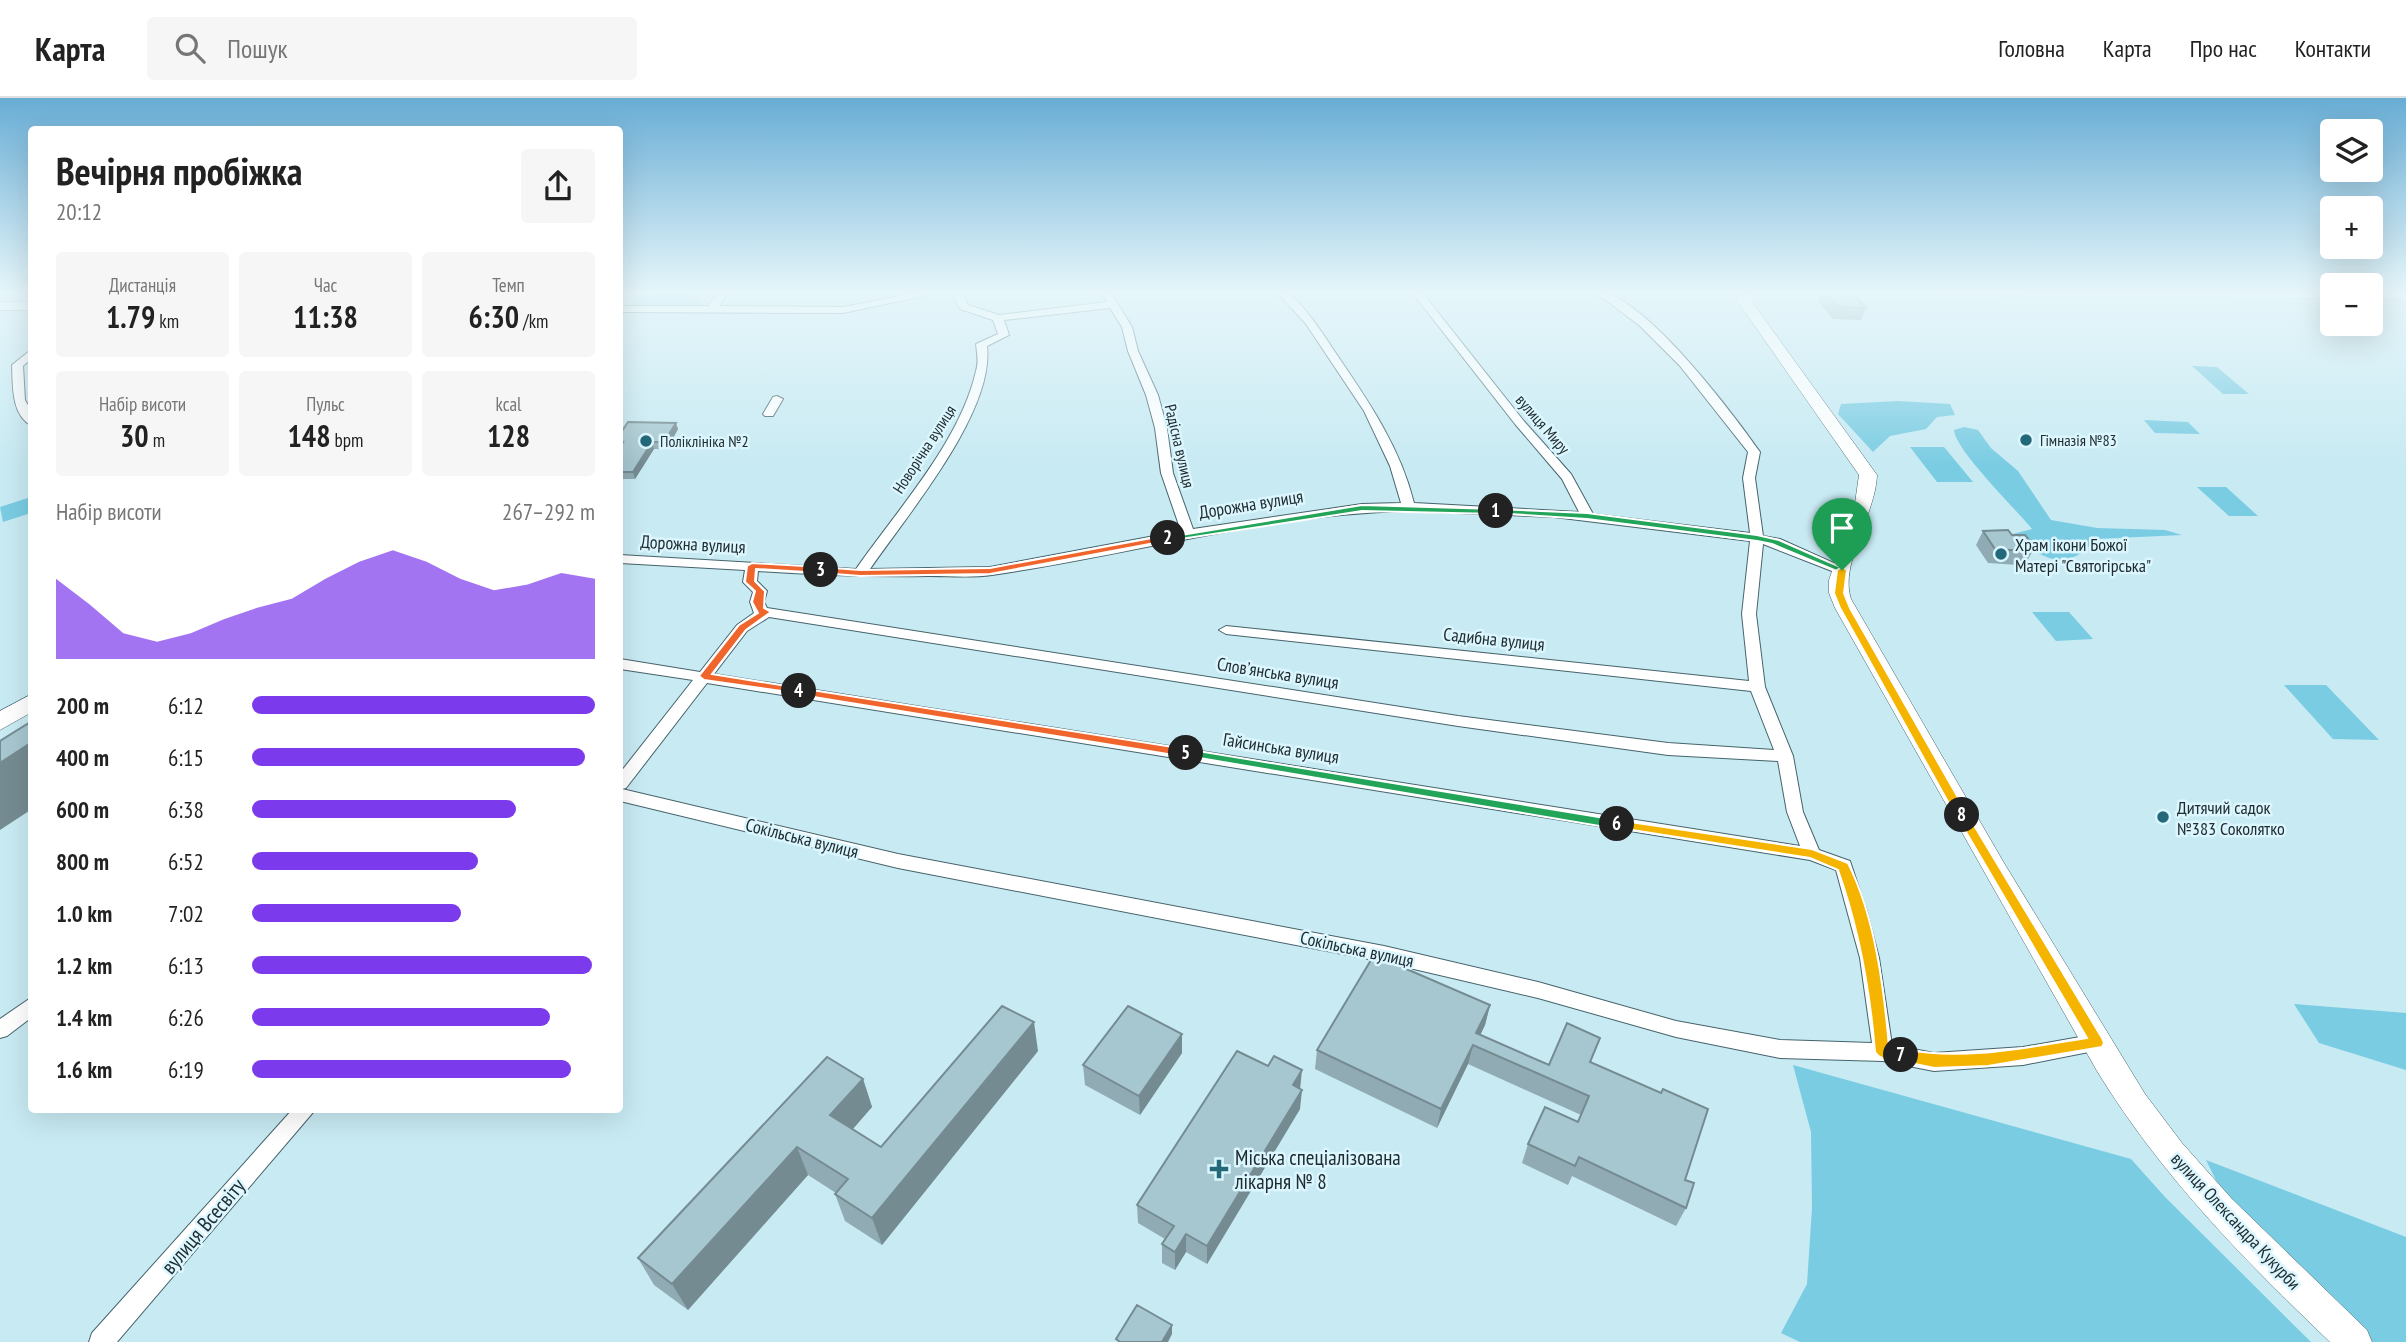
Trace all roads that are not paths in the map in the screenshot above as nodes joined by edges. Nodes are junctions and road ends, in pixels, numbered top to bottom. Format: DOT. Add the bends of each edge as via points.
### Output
graph roads {
  1 [pos="981,349"];
  2 [pos="1133,349"];
  3 [pos="1330,349"];
  4 [pos="1462,349"];
  5 [pos="1669,349"];
  6 [pos="1778,349"];
  7 [pos="28,355"];
  8 [pos="776,399"];
  9 [pos="769,414"];
  10 [pos="28,416"];
  11 [pos="1408,507"];
  12 [pos="1587,516"];
  13 [pos="1188,534"];
  14 [pos="1757,538"];
  15 [pos="623,559"];
  16 [pos="752,566"];
  17 [pos="1842,570"];
  18 [pos="860,573"];
  19 [pos="766,612"];
  20 [pos="1226,630"];
  21 [pos="623,664"];
  22 [pos="704,676"];
  23 [pos="1757,687"];
  24 [pos="28,704"];
  25 [pos="0,722"];
  26 [pos="28,727"];
  27 [pos="0,745"];
  28 [pos="1785,757"];
  29 [pos="623,780"];
  30 [pos="623,796"];
  31 [pos="1812,854"];
  32 [pos="28,1008"];
  33 [pos="0,1030"];
  34 [pos="2097,1043"];
  35 [pos="1883,1052"];
  36 [pos="302,1113"];
  37 [pos="102,1342"];
  38 [pos="2355,1342"];
  1 -- 18 [label="street, Новорічна вулиця" via="983,368 967,413"];
  2 -- 13 [label="street, Радісна вулиця" via="1153,395 1167,473"];
  3 -- 11 [label="street" via="1392,450"];
  4 -- 12 [label="street, вулиця Миру" via="1565,473"];
  5 -- 14 [label="street" via="1754,452 1749,478"];
  6 -- 17 [label="street, вулиця Олександра Кукурби" via="1868,475"];
  7 -- 10 [label="street" via="17,365 19,400"];
  8 -- 9 [label="street"];
  11 -- 12 [label="street, Дорожна вулиця"];
  11 -- 13 [label="street, Дорожна вулиця" via="1362,508"];
  12 -- 14 [label="street, Дорожна вулиця"];
  13 -- 18 [label="street, Дорожна вулиця" via="990,571"];
  14 -- 17 [label="street, Дорожна вулиця"];
  14 -- 23 [label="street" via="1749,614"];
  15 -- 16 [label="street, Дорожна вулиця"];
  16 -- 18 [label="street, Дорожна вулиця"];
  16 -- 19 [label="street" via="750,582 760,591 759,610"];
  17 -- 34 [label="street, вулиця Олександра Кукурби" via="1839,593 1845,608"];
  19 -- 22 [label="street" via="742,628"];
  19 -- 28 [label="street, Словʼянська вулиця" via="1458,721 1668,749"];
  20 -- 23 [label="street, Садибна вулиця"];
  21 -- 22 [label="street, Гайсинська вулиця"];
  22 -- 29 [label="street"];
  22 -- 31 [label="street, Гайсинська вулиця"];
  23 -- 28 [label="street"];
  24 -- 25 [label="street"];
  26 -- 27 [label="street"];
  28 -- 31 [label="street" via="1796,812"];
  30 -- 35 [label="street, Сокільська вулиця" via="898,861 1384,954 1676,1029 1780,1049"];
  31 -- 35 [label="street, Гайсинська вулиця" via="1844,866 1859,908"];
  32 -- 33 [label="street"];
  34 -- 35 [label="street, Сокільська вулиця" via="1988,1060 1934,1062"];
  34 -- 38 [label="street, вулиця Олександра Кукурби" via="2148,1122 2205,1193"];
  36 -- 37 [label="street, вулиця Всесвіту"];
}
